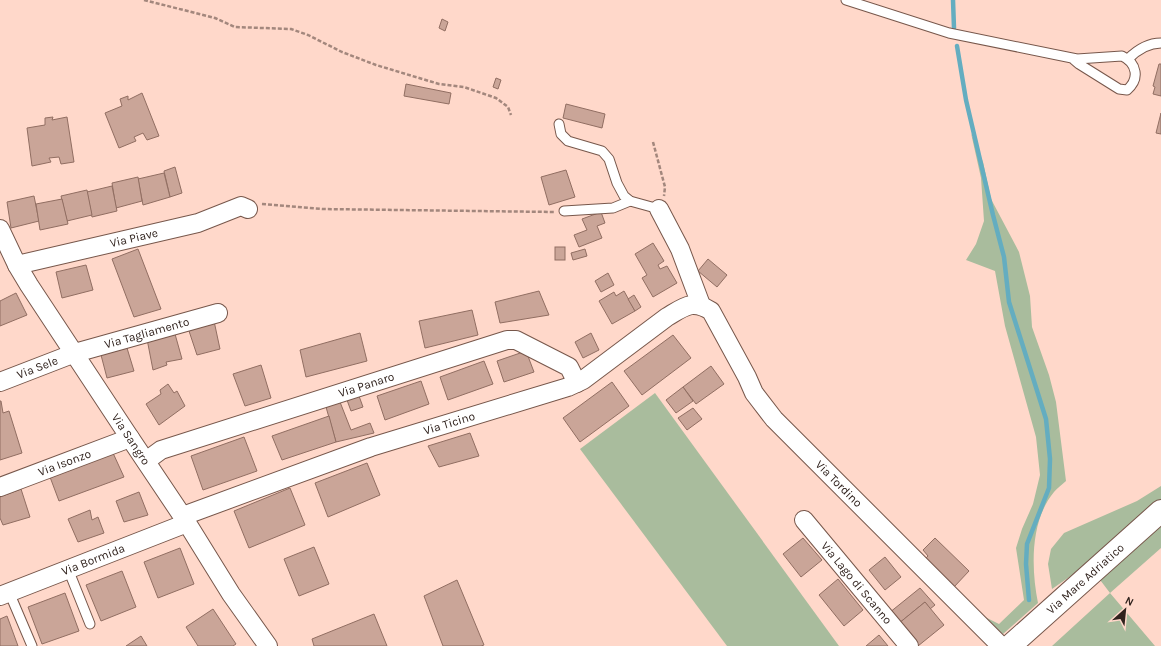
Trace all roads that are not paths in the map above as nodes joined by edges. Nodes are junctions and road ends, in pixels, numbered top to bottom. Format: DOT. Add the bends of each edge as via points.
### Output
graph roads {
  1 [pos="846,0"];
  2 [pos="1161,43"];
  3 [pos="1072,58"];
  4 [pos="1128,59"];
  5 [pos="559,124"];
  6 [pos="630,200"];
  7 [pos="248,209"];
  8 [pos="659,209"];
  9 [pos="564,211"];
  10 [pos="0,229"];
  11 [pos="17,265"];
  12 [pos="701,305"];
  13 [pos="218,313"];
  14 [pos="74,352"];
  15 [pos="0,382"];
  16 [pos="577,383"];
  17 [pos="130,438"];
  18 [pos="146,461"];
  19 [pos="0,487"];
  20 [pos="1161,511"];
  21 [pos="185,520"];
  22 [pos="804,520"];
  23 [pos="68,569"];
  24 [pos="5,594"];
  25 [pos="90,624"];
  26 [pos="32,646"];
  27 [pos="268,646"];
  28 [pos="909,646"];
  29 [pos="1000,646"];
  30 [pos="1010,646"];
  1 -- 3 [label="lane" via="949,33"];
  2 -- 4 [label="lane" via="1137,50"];
  3 -- 4 [label="lane" via="1122,56"];
  3 -- 4 [label="lane" via="1113,85 1127,90 1135,80 1135,67"];
  5 -- 6 [label="lane" via="560,134 568,141 602,152 609,159 617,183 624,196"];
  6 -- 8 [label="lane"];
  6 -- 9 [label="lane" via="613,208"];
  7 -- 11 [label="street, Via Piave" via="241,206 198,223"];
  8 -- 12 [label="street" via="680,249"];
  10 -- 11 [label="street, Via Sangro"];
  11 -- 14 [label="street, Via Sangro"];
  12 -- 16 [label="street, Via Ticino" via="692,304 667,317"];
  12 -- 29 [label="street, Via Tordino" via="711,311 754,393 774,419"];
  13 -- 14 [label="street, Via Tagliamento"];
  14 -- 15 [label="street, Via Sele"];
  14 -- 17 [label="street, Via Sangro"];
  16 -- 18 [label="street, Via Panaro" via="569,367 516,340 508,340 161,450"];
  16 -- 21 [label="street, Via Ticino" via="371,447"];
  17 -- 18 [label="street, Via Sangro"];
  17 -- 19 [label="street, Via Isonzo"];
  18 -- 21 [label="street, Via Sangro"];
  20 -- 30 [label="main road, Via Mare Adriatico"];
  21 -- 23 [label="street, Via Bormida"];
  21 -- 27 [label="street, Via Sangro" via="231,594"];
  22 -- 28 [label="street, Via Lago di Scanno"];
  23 -- 24 [label="street, Via Bormida"];
  23 -- 25 [label="lane"];
  24 -- 26 [label="lane"];
}
